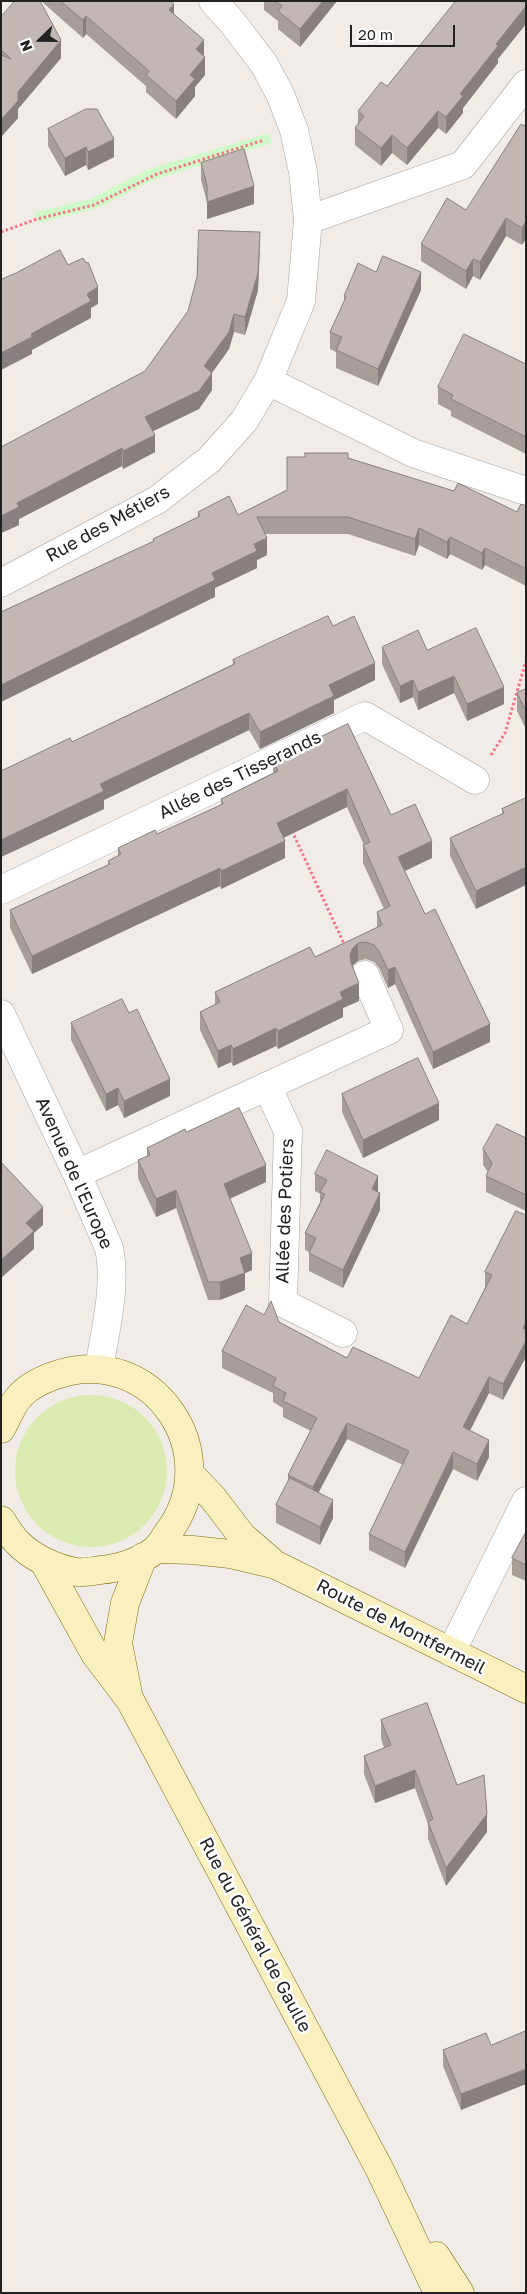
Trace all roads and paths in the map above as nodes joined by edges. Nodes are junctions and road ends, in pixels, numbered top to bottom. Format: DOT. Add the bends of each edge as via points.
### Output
graph roads {
  1 [pos="213,1"];
  2 [pos="526,84"];
  3 [pos="294,130"];
  4 [pos="308,220"];
  5 [pos="1,232"];
  6 [pos="268,381"];
  7 [pos="526,491"];
  8 [pos="1,583"];
  9 [pos="526,661"];
  10 [pos="475,780"];
  11 [pos="290,827"];
  12 [pos="1,890"];
  13 [pos="365,975"];
  14 [pos="1,1014"];
  15 [pos="267,1086"];
  16 [pos="77,1174"];
  17 [pos="343,1334"];
  18 [pos="99,1369"];
  19 [pos="44,1379"];
  20 [pos="1,1385"];
  21 [pos="1,1429"];
  22 [pos="190,1474"];
  23 [pos="526,1501"];
  24 [pos="1,1520"];
  25 [pos="150,1553"];
  26 [pos="44,1562"];
  27 [pos="276,1565"];
  28 [pos="451,1652"];
  29 [pos="526,1690"];
  30 [pos="130,1700"];
  31 [pos="380,2170"];
  32 [pos="438,2293"];
  33 [pos="460,2293"];
  1 -- 3 [label="street, Rue des Métiers" via="264,64"];
  2 -- 4 [label="street" via="462,166"];
  3 -- 4 [label="street, Rue des Métiers"];
  3 -- 5 [label="path" via="157,174 94,205"];
  4 -- 6 [label="street, Rue des Métiers" via="301,301"];
  6 -- 7 [label="street" via="413,453"];
  6 -- 8 [label="street, Rue des Métiers" via="244,421 209,460 158,500"];
  9 -- 10 [label="path" via="505,734"];
  10 -- 12 [label="street, Allée des Tisserands" via="365,716"];
  11 -- 13 [label="path" via="351,960"];
  13 -- 15 [label="street" via="389,1030"];
  14 -- 16 [label="street, Avenue de l'Europe"];
  15 -- 16 [label="street"];
  15 -- 17 [label="street, Allée des Potiers" via="288,1131 282,1303"];
  16 -- 18 [label="street, Avenue de l'Europe" via="111,1258 109,1308"];
  18 -- 19 [label="street, Rue du Général de Gaulle" via="70,1370"];
  18 -- 22 [label="street, Rue du Général de Gaulle" via="128,1377 154,1393 174,1416 187,1443"];
  19 -- 20 [label="street"];
  19 -- 21 [label="street" via="20,1396"];
  22 -- 25 [label="street, Rue du Général de Gaulle" via="186,1500 179,1516"];
  22 -- 27 [label="street, Route de Montfermeil" via="242,1536"];
  23 -- 28 [label="street"];
  24 -- 26 [label="street" via="17,1542"];
  25 -- 26 [label="street" via="111,1570 77,1572"];
  25 -- 27 [label="street, Route de Montfermeil" via="193,1550 230,1554"];
  25 -- 30 [label="street, Rue du Général de Gaulle" via="124,1603 118,1643"];
  26 -- 30 [label="street, Rue du Général de Gaulle" via="95,1654"];
  27 -- 28 [label="street, Route de Montfermeil"];
  28 -- 29 [label="street, Route de Montfermeil"];
  30 -- 31 [label="street, Rue du Général de Gaulle"];
  31 -- 32 [label="street, Rue du Général de Gaulle"];
  31 -- 33 [label="street, Rue du Général de Gaulle"];
}
